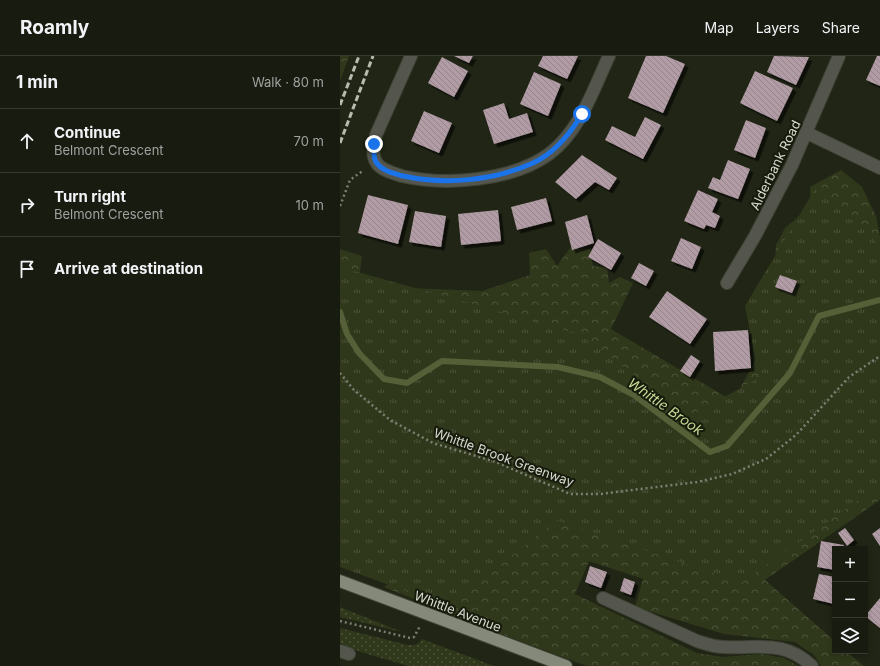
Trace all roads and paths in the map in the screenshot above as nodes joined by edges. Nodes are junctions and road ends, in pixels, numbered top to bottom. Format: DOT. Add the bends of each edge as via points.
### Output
graph roads {
  1 [pos="412,56"];
  2 [pos="609,56"];
  3 [pos="839,56"];
  4 [pos="807,133"];
  5 [pos="375,161"];
  6 [pos="880,168"];
  7 [pos="340,206"];
  8 [pos="727,283"];
  9 [pos="880,356"];
  10 [pos="340,373"];
  11 [pos="340,581"];
  12 [pos="603,598"];
  13 [pos="427,614"];
  14 [pos="340,621"];
  15 [pos="566,666"];
  16 [pos="812,666"];
  1 -- 5 [label="street" via="376,135"];
  2 -- 5 [label="street" via="582,114 564,141 534,163 493,176 452,181 397,174 384,169"];
  3 -- 4 [label="street, Alderbank Road"];
  4 -- 6 [label="street"];
  4 -- 8 [label="street, Alderbank Road" via="758,230"];
  5 -- 7 [label="path" via="350,180"];
  9 -- 10 [label="path, Whittle Brook Greenway" via="849,377 796,435 766,459 732,474 696,482 600,494 570,494 496,462 433,443 390,420 354,390"];
  11 -- 13 [label="main road, Whittle Avenue"];
  12 -- 16 [label="street" via="689,638 710,645 778,648 800,657"];
  13 -- 14 [label="path" via="414,637 410,638"];
  13 -- 15 [label="main road, Whittle Avenue"];
}
